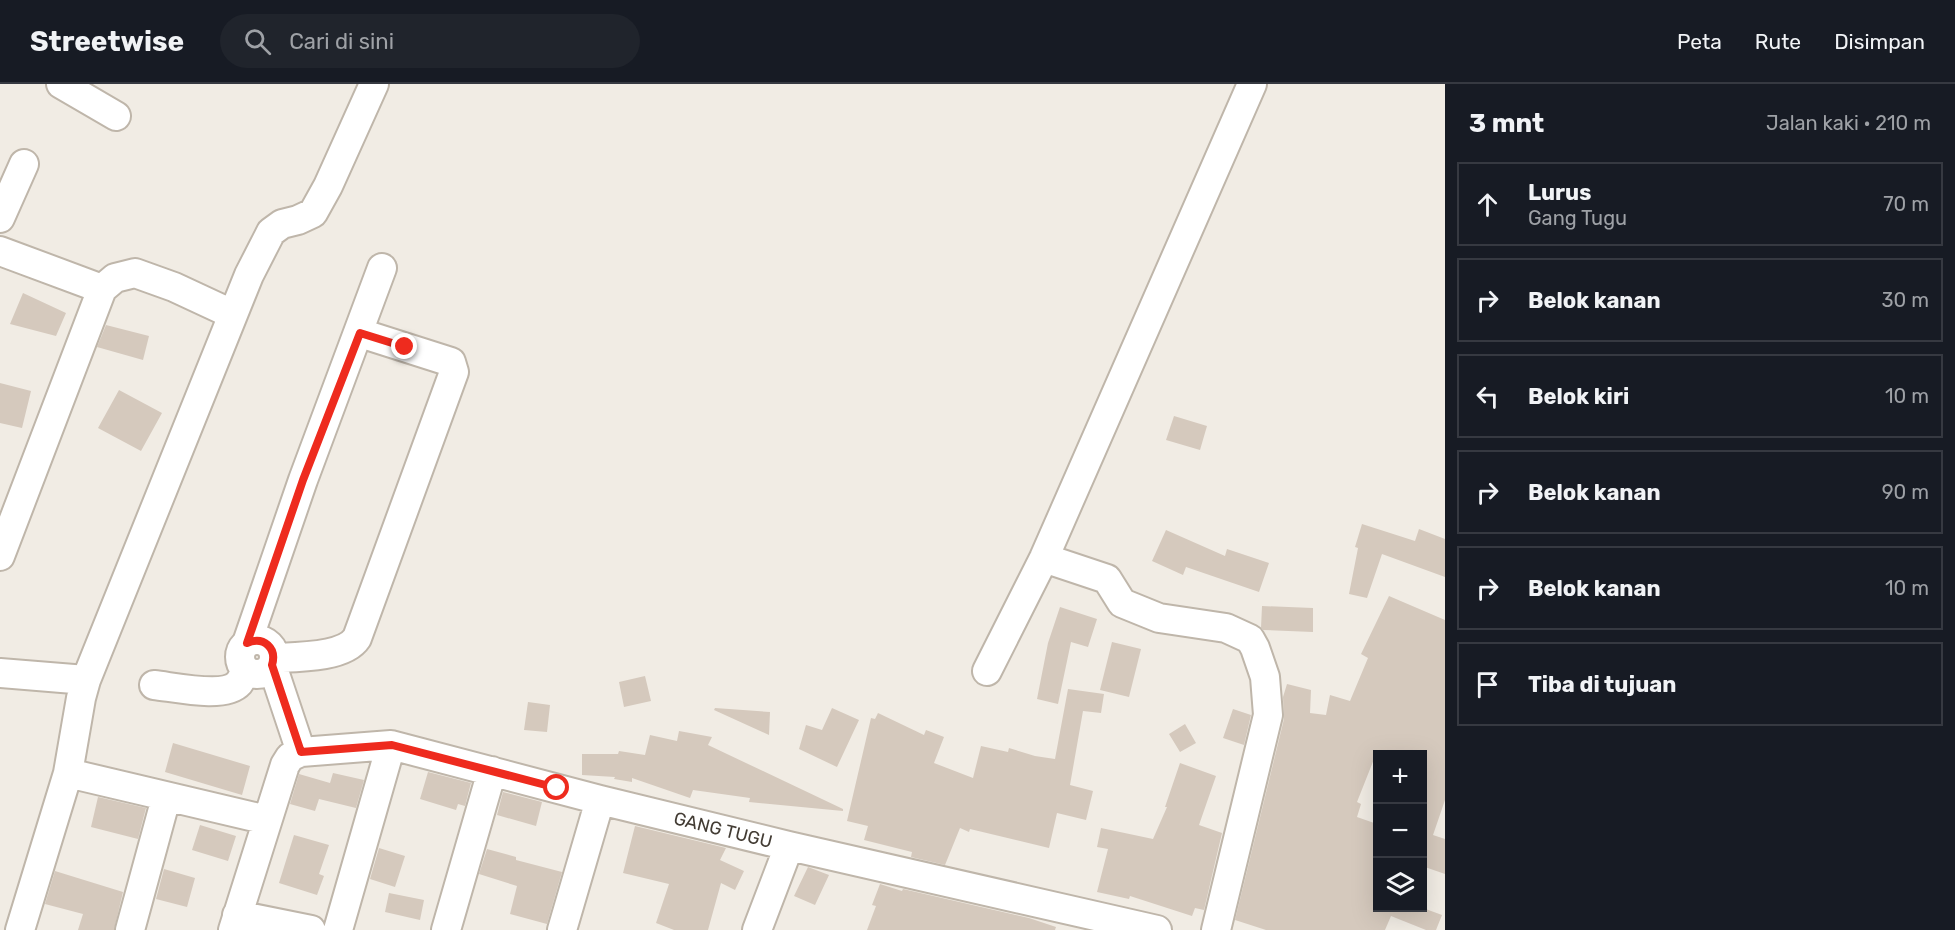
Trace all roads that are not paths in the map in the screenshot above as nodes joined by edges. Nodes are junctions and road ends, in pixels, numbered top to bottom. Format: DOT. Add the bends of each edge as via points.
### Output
graph roads {
  1 [pos="61,84"];
  2 [pos="374,84"];
  3 [pos="1252,84"];
  4 [pos="116,116"];
  5 [pos="24,164"];
  6 [pos="0,218"];
  7 [pos="0,250"];
  8 [pos="382,268"];
  9 [pos="102,289"];
  10 [pos="232,314"];
  11 [pos="360,333"];
  12 [pos="1,551"];
  13 [pos="1044,558"];
  14 [pos="260,659"];
  15 [pos="987,671"];
  16 [pos="0,673"];
  17 [pos="154,685"];
  18 [pos="83,689"];
  19 [pos="392,745"];
  20 [pos="296,754"];
  21 [pos="492,771"];
  22 [pos="69,773"];
  23 [pos="166,798"];
  24 [pos="600,800"];
  25 [pos="267,820"];
  26 [pos="789,846"];
  27 [pos="235,923"];
  28 [pos="20,930"];
  29 [pos="130,930"];
  30 [pos="311,930"];
  31 [pos="338,930"];
  32 [pos="446,930"];
  33 [pos="561,930"];
  34 [pos="757,930"];
  35 [pos="1157,930"];
  36 [pos="1216,930"];
  1 -- 4 [label="street"];
  2 -- 10 [label="street" via="313,213 271,232"];
  3 -- 13 [label="street"];
  5 -- 6 [label="street"];
  7 -- 9 [label="street"];
  8 -- 11 [label="street"];
  9 -- 10 [label="street" via="115,278 135,273"];
  9 -- 12 [label="street"];
  10 -- 18 [label="street"];
  11 -- 14 [label="street" via="303,480"];
  11 -- 14 [label="street" via="451,362 454,372 357,638 352,645 318,656"];
  13 -- 15 [label="street"];
  13 -- 36 [label="street" via="1107,579 1122,603 1159,618 1226,628 1250,639 1255,648 1265,677 1268,715"];
  14 -- 17 [label="street" via="240,682 226,690"];
  14 -- 20 [label="street"];
  16 -- 18 [label="street"];
  18 -- 22 [label="street"];
  19 -- 20 [label="street, GANG TUGU"];
  19 -- 21 [label="street, GANG TUGU"];
  19 -- 31 [label="street"];
  20 -- 25 [label="street" via="285,765"];
  21 -- 24 [label="street, GANG TUGU"];
  21 -- 32 [label="street"];
  22 -- 23 [label="street"];
  22 -- 28 [label="street"];
  23 -- 25 [label="street"];
  23 -- 29 [label="street"];
  24 -- 26 [label="street, GANG TUGU"];
  24 -- 33 [label="street"];
  25 -- 27 [label="street"];
  26 -- 34 [label="street"];
  26 -- 35 [label="street, GANG TUGU"];
  27 -- 30 [label="street"];
}
